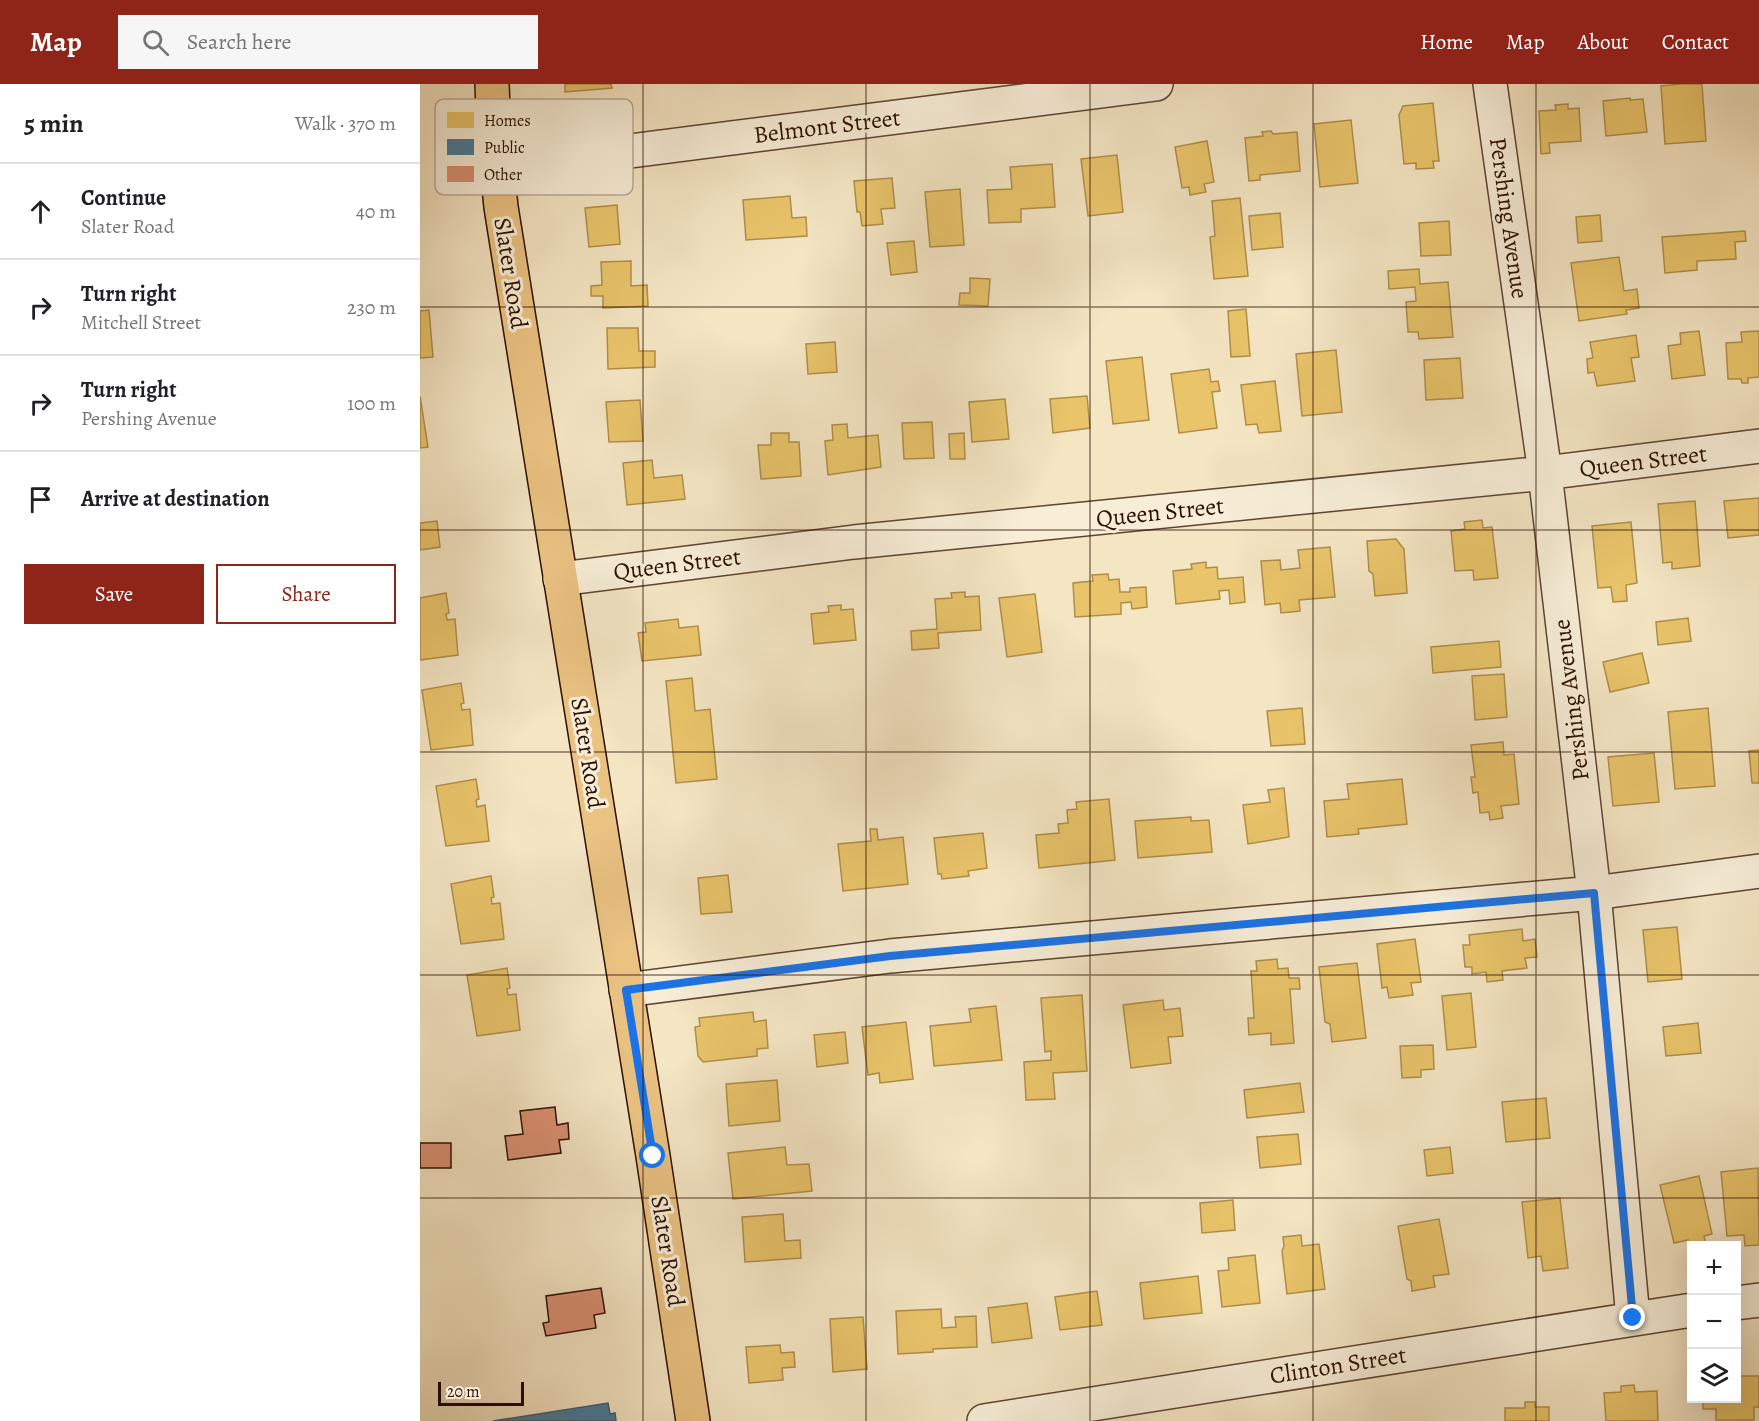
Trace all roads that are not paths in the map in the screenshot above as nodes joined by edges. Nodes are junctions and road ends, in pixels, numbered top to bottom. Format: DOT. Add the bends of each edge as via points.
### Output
graph roads {
  1 [pos="1156,84"];
  2 [pos="1490,84"];
  3 [pos="633,151"];
  4 [pos="500,195"];
  5 [pos="1759,446"];
  6 [pos="1545,473"];
  7 [pos="561,579"];
  8 [pos="1759,871"];
  9 [pos="1594,893"];
  10 [pos="626,990"];
  11 [pos="1759,1300"];
  12 [pos="1741,1303"];
  13 [pos="1687,1311"];
  14 [pos="1633,1318"];
  15 [pos="1118,1411"];
  16 [pos="693,1421"];
  17 [pos="984,1421"];
  1 -- 3 [label="street, Belmont Street"];
  2 -- 6 [label="street, Pershing Avenue"];
  4 -- 7 [label="main road, Slater Road"];
  5 -- 6 [label="street, Queen Street"];
  6 -- 7 [label="street, Queen Street" via="854,542"];
  6 -- 9 [label="street, Pershing Avenue"];
  7 -- 10 [label="main road, Slater Road"];
  8 -- 9 [label="street"];
  9 -- 10 [label="street" via="890,956"];
  9 -- 14 [label="street, Pershing Avenue"];
  10 -- 16 [label="main road, Slater Road"];
  11 -- 12 [label="street"];
  13 -- 14 [label="street, Clinton Street"];
  14 -- 15 [label="street, Clinton Street"];
  15 -- 17 [label="street, Clinton Street"];
}
